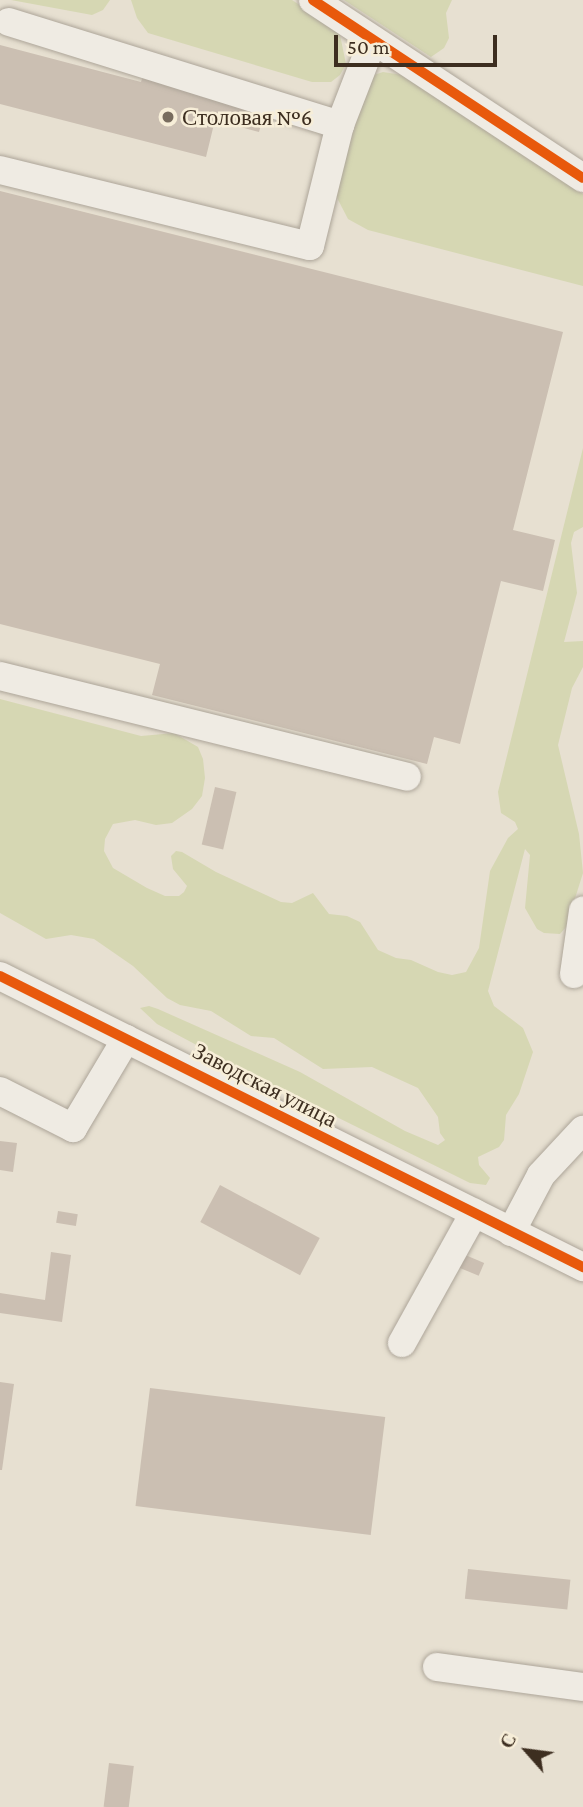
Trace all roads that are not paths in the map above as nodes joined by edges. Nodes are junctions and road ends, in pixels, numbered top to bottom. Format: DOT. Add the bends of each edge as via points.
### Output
graph roads {
  1 [pos="313,0"];
  2 [pos="9,22"];
  3 [pos="373,40"];
  4 [pos="340,125"];
  5 [pos="0,170"];
  6 [pos="583,178"];
  7 [pos="0,676"];
  8 [pos="407,777"];
  9 [pos="583,911"];
  10 [pos="574,974"];
  11 [pos="0,975"];
  12 [pos="126,1039"];
  13 [pos="0,1091"];
  14 [pos="583,1130"];
  15 [pos="474,1213"];
  16 [pos="512,1232"];
  17 [pos="583,1267"];
  18 [pos="402,1343"];
  19 [pos="437,1667"];
  20 [pos="583,1687"];
  1 -- 3 [label="street"];
  2 -- 4 [label="street"];
  3 -- 4 [label="street"];
  3 -- 6 [label="street"];
  4 -- 5 [label="street" via="310,246"];
  7 -- 8 [label="street"];
  9 -- 10 [label="street"];
  11 -- 12 [label="street, Заводская улица"];
  12 -- 13 [label="street" via="73,1128"];
  12 -- 15 [label="street, Заводская улица"];
  14 -- 16 [label="street" via="541,1175"];
  15 -- 16 [label="street, Заводская улица"];
  15 -- 18 [label="street"];
  16 -- 17 [label="street, Заводская улица"];
  19 -- 20 [label="street"];
}
